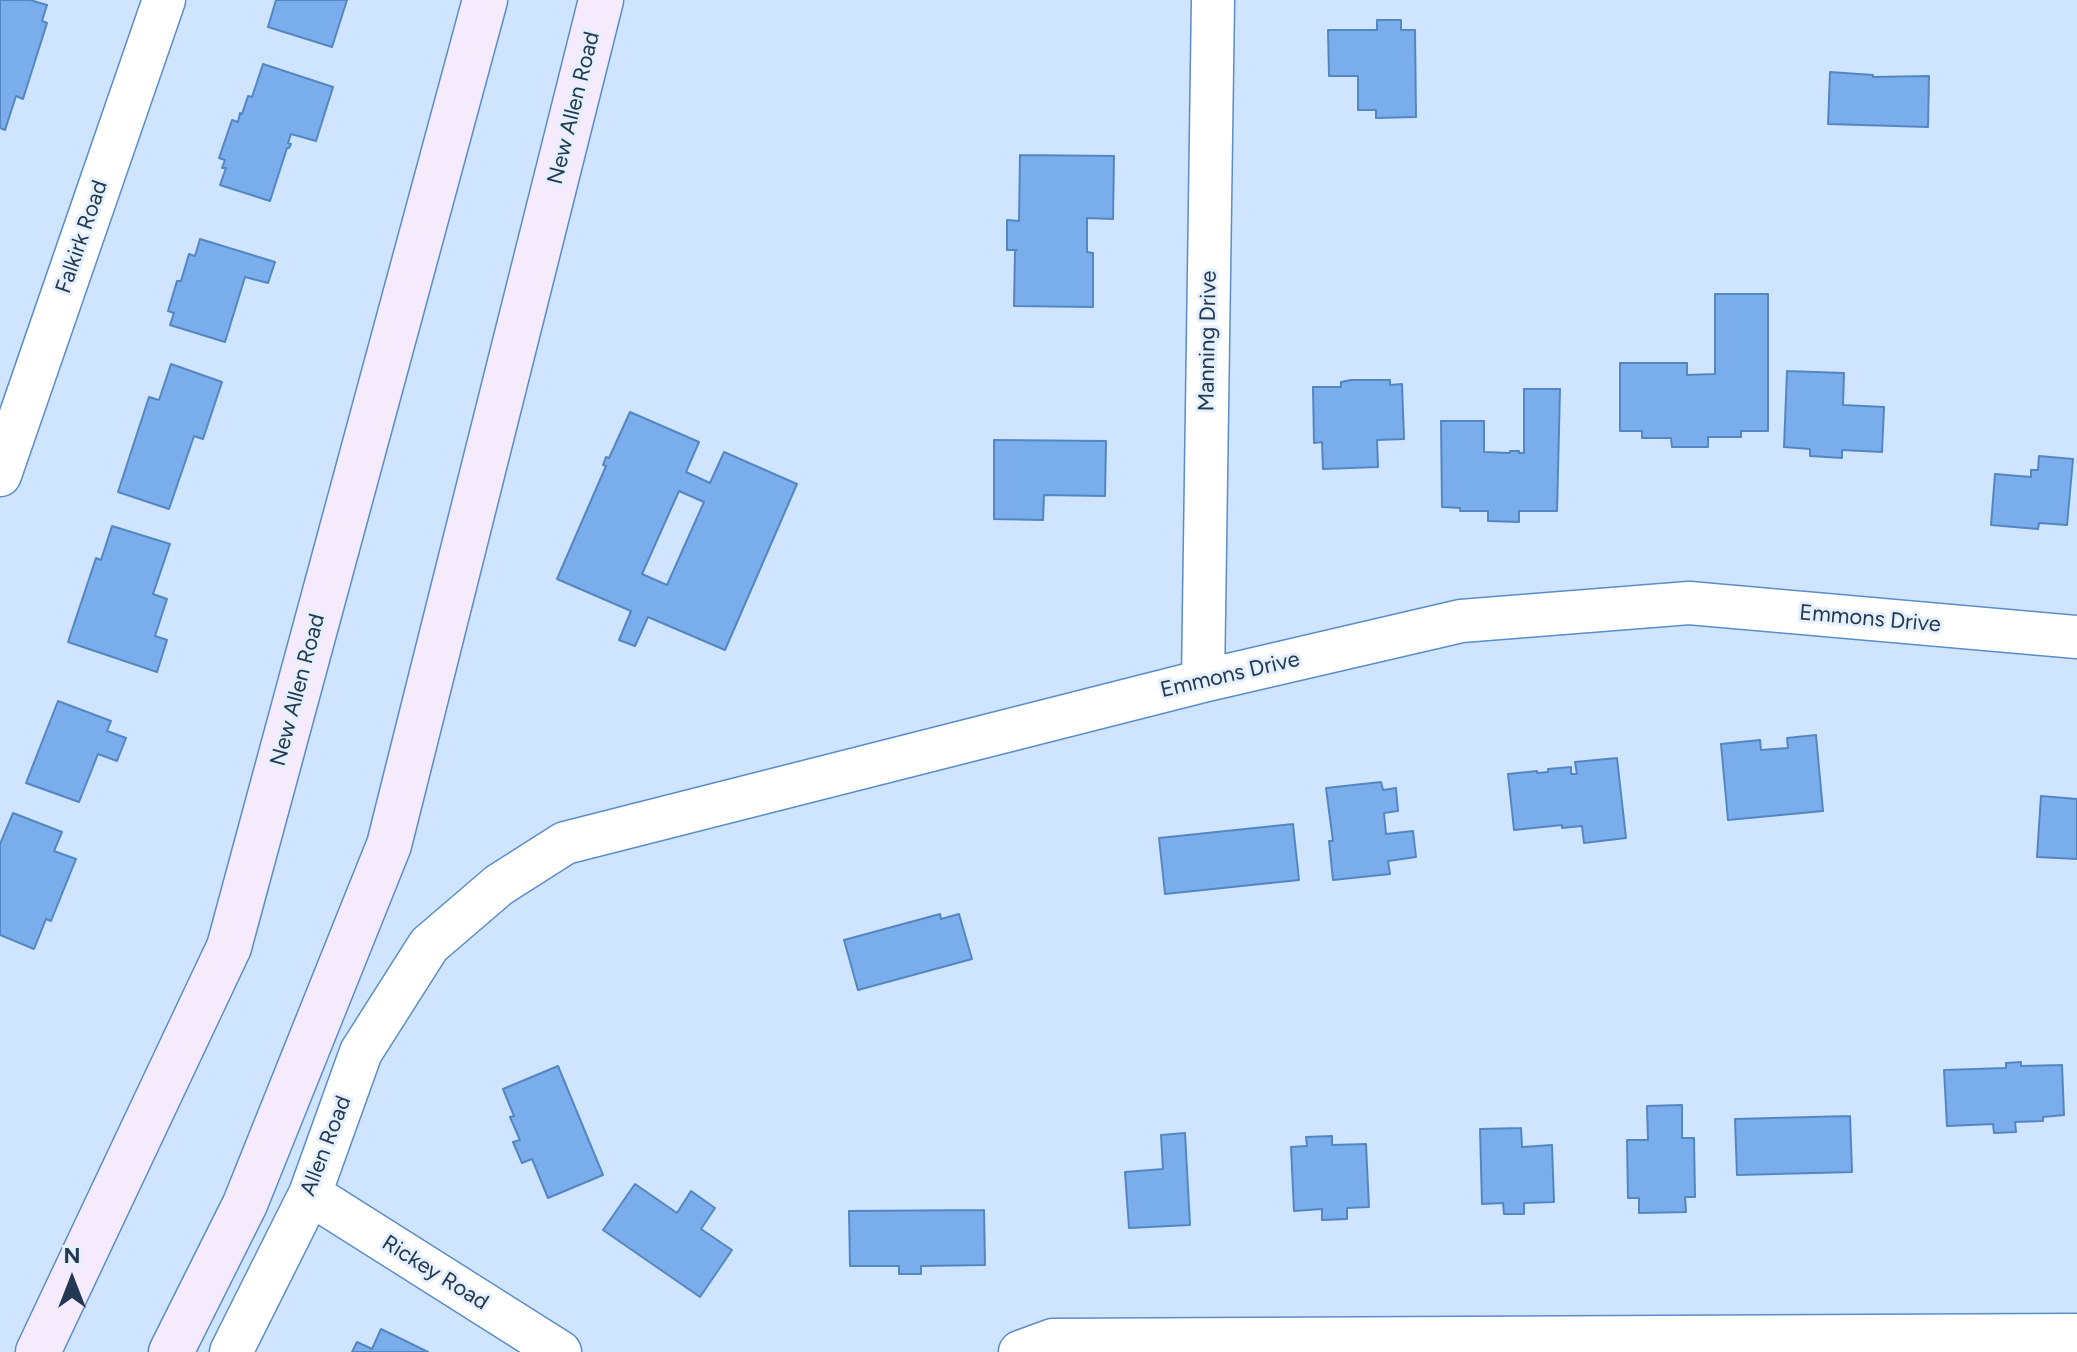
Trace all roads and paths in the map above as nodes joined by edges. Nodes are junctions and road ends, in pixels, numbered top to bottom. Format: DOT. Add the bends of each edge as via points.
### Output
graph roads {
  1 [pos="164,0"];
  2 [pos="485,0"];
  3 [pos="601,0"];
  4 [pos="1213,0"];
  5 [pos="0,475"];
  6 [pos="2077,637"];
  7 [pos="1203,681"];
  8 [pos="429,945"];
  9 [pos="310,1194"];
  10 [pos="2077,1335"];
  11 [pos="38,1352"];
  12 [pos="171,1352"];
  13 [pos="231,1352"];
  14 [pos="560,1352"];
  15 [pos="1020,1352"];
  1 -- 5 [label="street, Falkirk Road"];
  2 -- 11 [label="main road, New Allen Road" via="229,947"];
  3 -- 12 [label="main road, New Allen Road" via="389,845 245,1204"];
  4 -- 7 [label="street, Manning Drive"];
  6 -- 7 [label="street, Emmons Drive" via="1689,603 1461,621"];
  7 -- 8 [label="street, Emmons Drive" via="565,843 499,885"];
  8 -- 9 [label="street, Allen Road" via="361,1052"];
  9 -- 13 [label="street, Allen Road"];
  9 -- 14 [label="street, Rickey Road"];
  10 -- 15 [label="street" via="1053,1340"];
}
